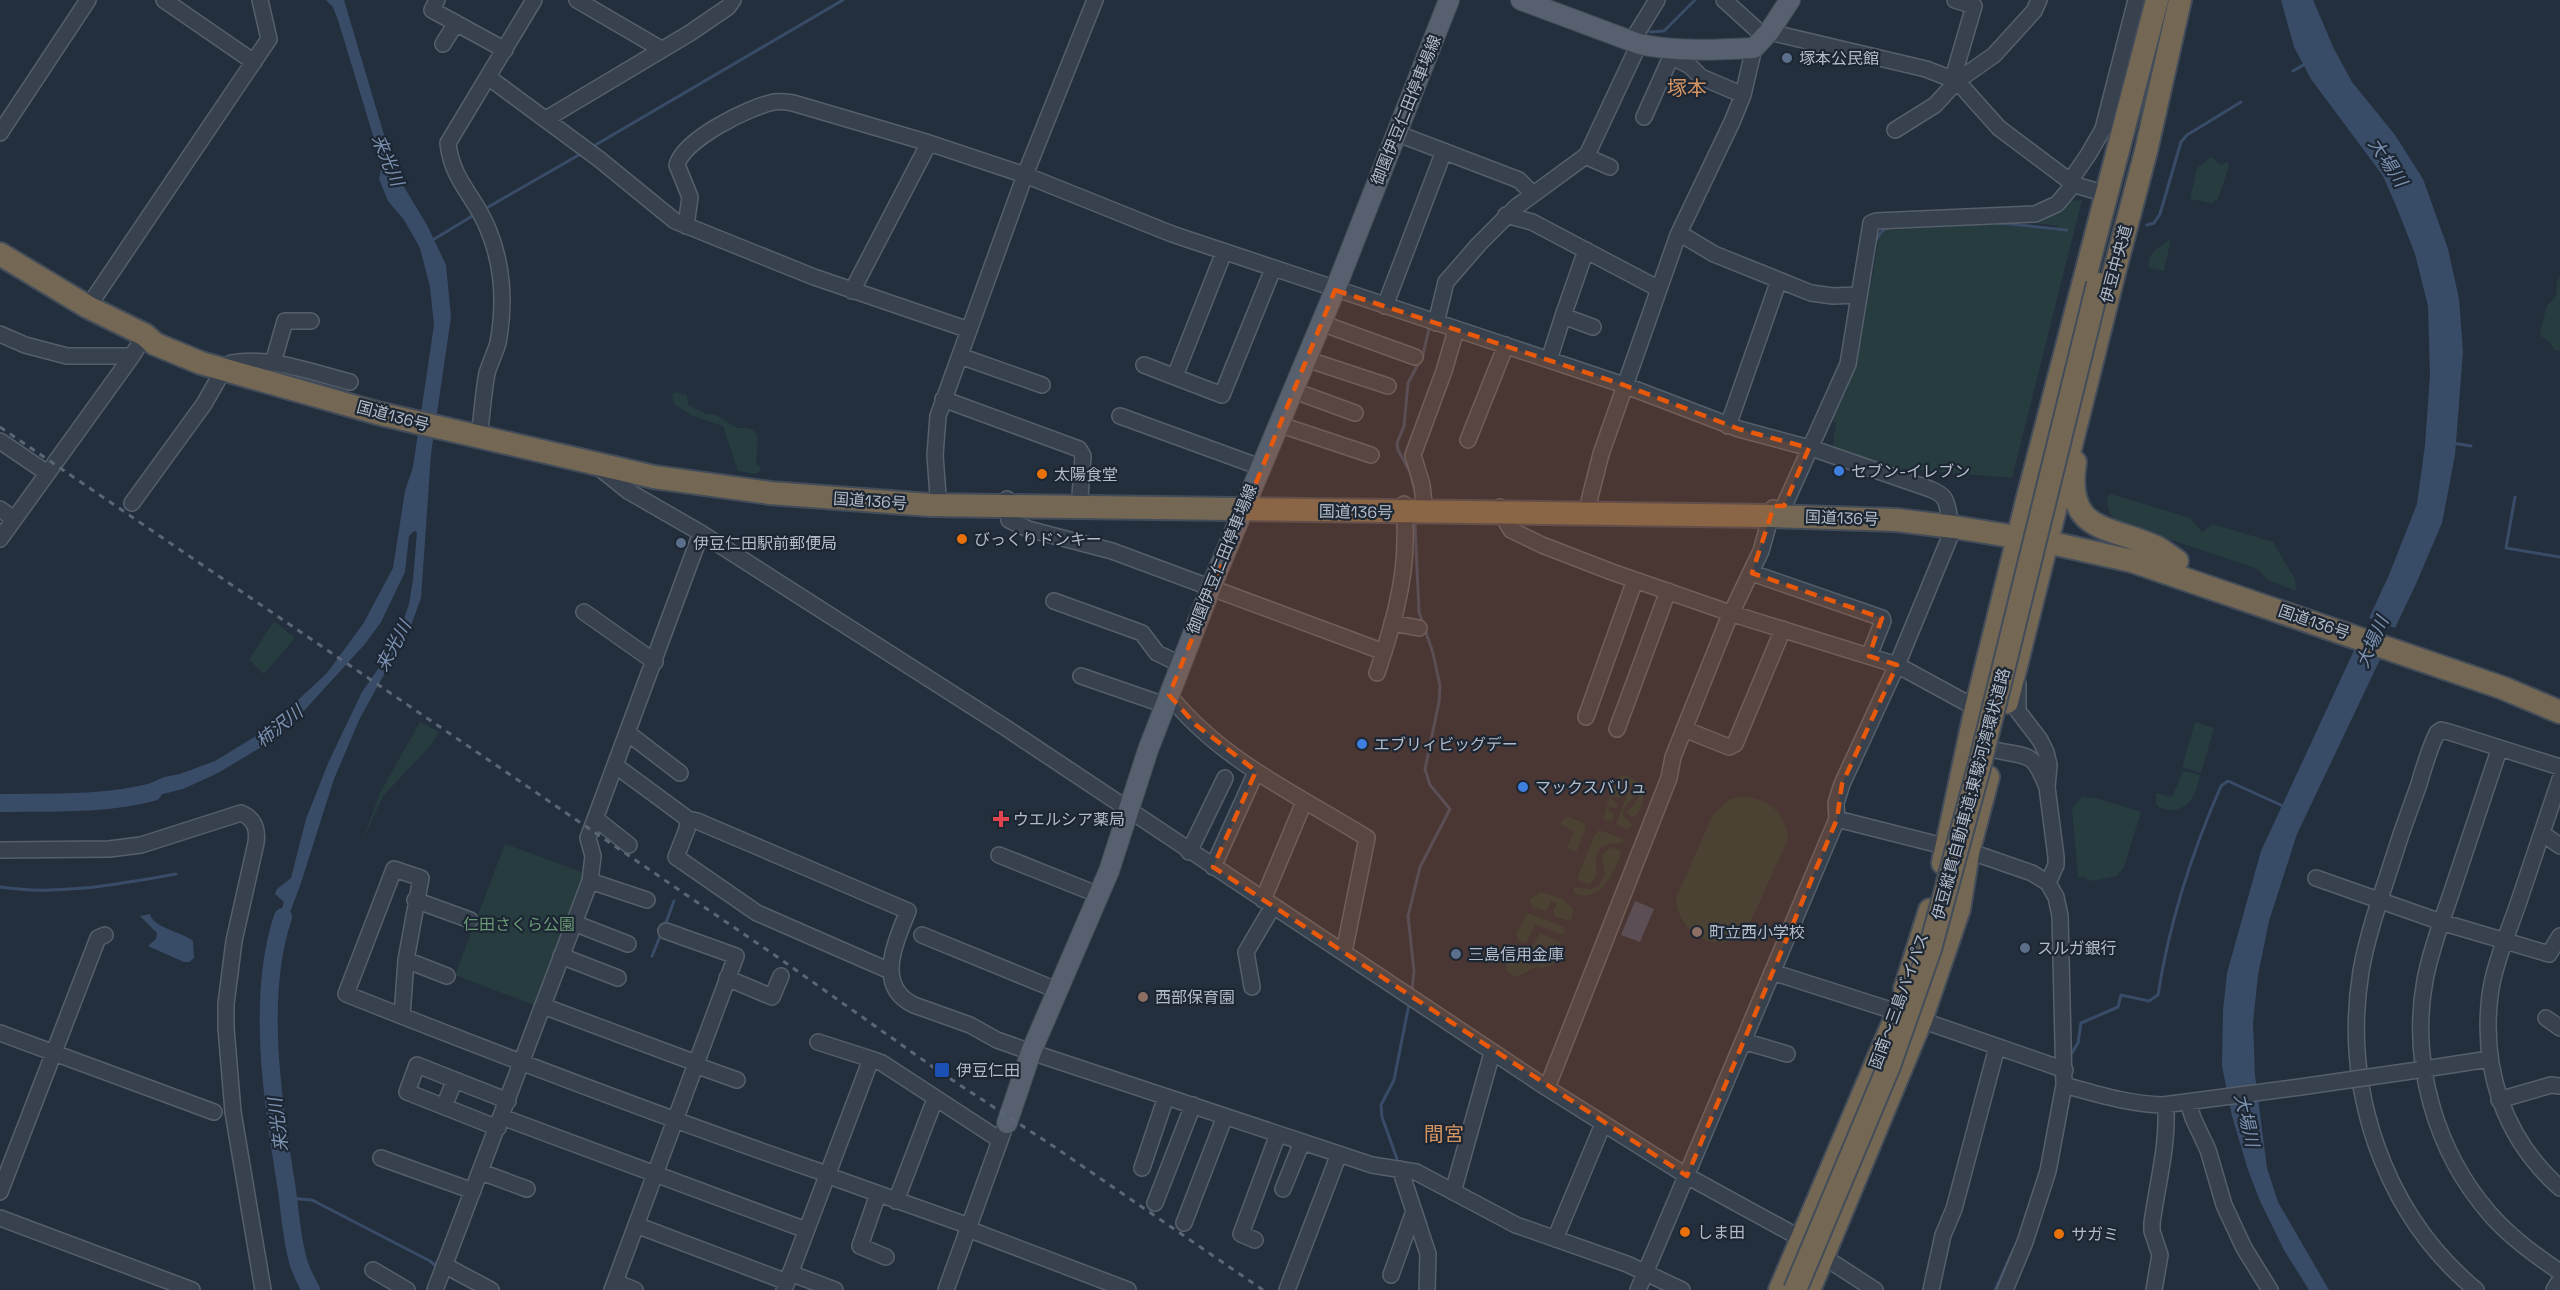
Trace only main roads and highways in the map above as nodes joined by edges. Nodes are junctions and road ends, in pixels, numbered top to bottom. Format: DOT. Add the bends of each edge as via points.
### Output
graph roads {
  1 [pos="1449,0"];
  2 [pos="1521,0"];
  3 [pos="1790,0"];
  4 [pos="2157,0"];
  5 [pos="2165,0"];
  6 [pos="2173,0"];
  7 [pos="2180,0"];
  8 [pos="2189,0"];
  9 [pos="2146,151"];
  10 [pos="0,254"];
  11 [pos="2098,284"];
  12 [pos="2096,345"];
  13 [pos="590,460"];
  14 [pos="1006,501"];
  15 [pos="1244,505"];
  16 [pos="1500,508"];
  17 [pos="1776,509"];
  18 [pos="2020,531"];
  19 [pos="2048,535"];
  20 [pos="2177,561"];
  21 [pos="2235,588"];
  22 [pos="2416,653"];
  23 [pos="2560,698"];
  24 [pos="2560,712"];
  25 [pos="1957,851"];
  26 [pos="1003,1132"];
  27 [pos="1780,1290"];
  28 [pos="1796,1290"];
  29 [pos="1809,1290"];
  1 -- 15 [label="main road, 御園伊豆仁田停車場線" via="1335,290"];
  2 -- 3 [label="main road" via="1673,52 1763,39"];
  4 -- 18 [label="highway, 伊豆中央道"];
  5 -- 11 [label="highway" via="2103,247"];
  6 -- 11 [label="highway" via="2111,249"];
  7 -- 9 [label="highway, 伊豆中央道"];
  8 -- 9 [label="highway" via="2172,71"];
  9 -- 12 [label="highway, 伊豆中央道"];
  10 -- 13 [label="highway, 国道136号" via="155,344 391,412"];
  11 -- 28 [label="highway, 伊豆縦貫自動車道;東駿河湾環状道路, bridge" via="1986,742 1930,949 1880,1086"];
  12 -- 19 [label="highway, 伊豆中央道"];
  12 -- 20 [label="highway" via="2094,375 2074,472 2077,501 2086,517 2102,529 2158,548"];
  13 -- 14 [label="highway, 国道136号" via="764,482"];
  13 -- 14 [label="highway, 国道136号" via="654,477 770,493 879,503"];
  14 -- 15 [label="highway, 国道136号"];
  14 -- 15 [label="highway, 国道136号" via="1080,496"];
  15 -- 16 [label="highway, 国道136号"];
  15 -- 26 [label="main road, 御園伊豆仁田停車場線" via="1180,664 1099,895 1031,1052"];
  16 -- 17 [label="highway, 国道136号"];
  16 -- 17 [label="highway, 国道136号" via="1588,505"];
  17 -- 18 [label="highway, 国道136号" via="1897,520 1951,520"];
  18 -- 19 [label="highway, 国道136号"];
  18 -- 25 [label="highway, 函南～三島バイパス" via="1976,708"];
  19 -- 20 [label="highway, 国道136号"];
  19 -- 21 [label="highway, 国道136号"];
  19 -- 25 [label="highway, 函南～三島バイパス" via="1995,750"];
  20 -- 21 [label="highway, 国道136号"];
  21 -- 22 [label="highway, 国道136号"];
  22 -- 23 [label="highway, 国道136号"];
  22 -- 24 [label="highway, 国道136号"];
  25 -- 27 [label="highway, 函南～三島バイパス" via="1931,908 1897,1012"];
  25 -- 29 [label="highway, 函南～三島バイパス" via="1959,909 1922,1020"];
}
